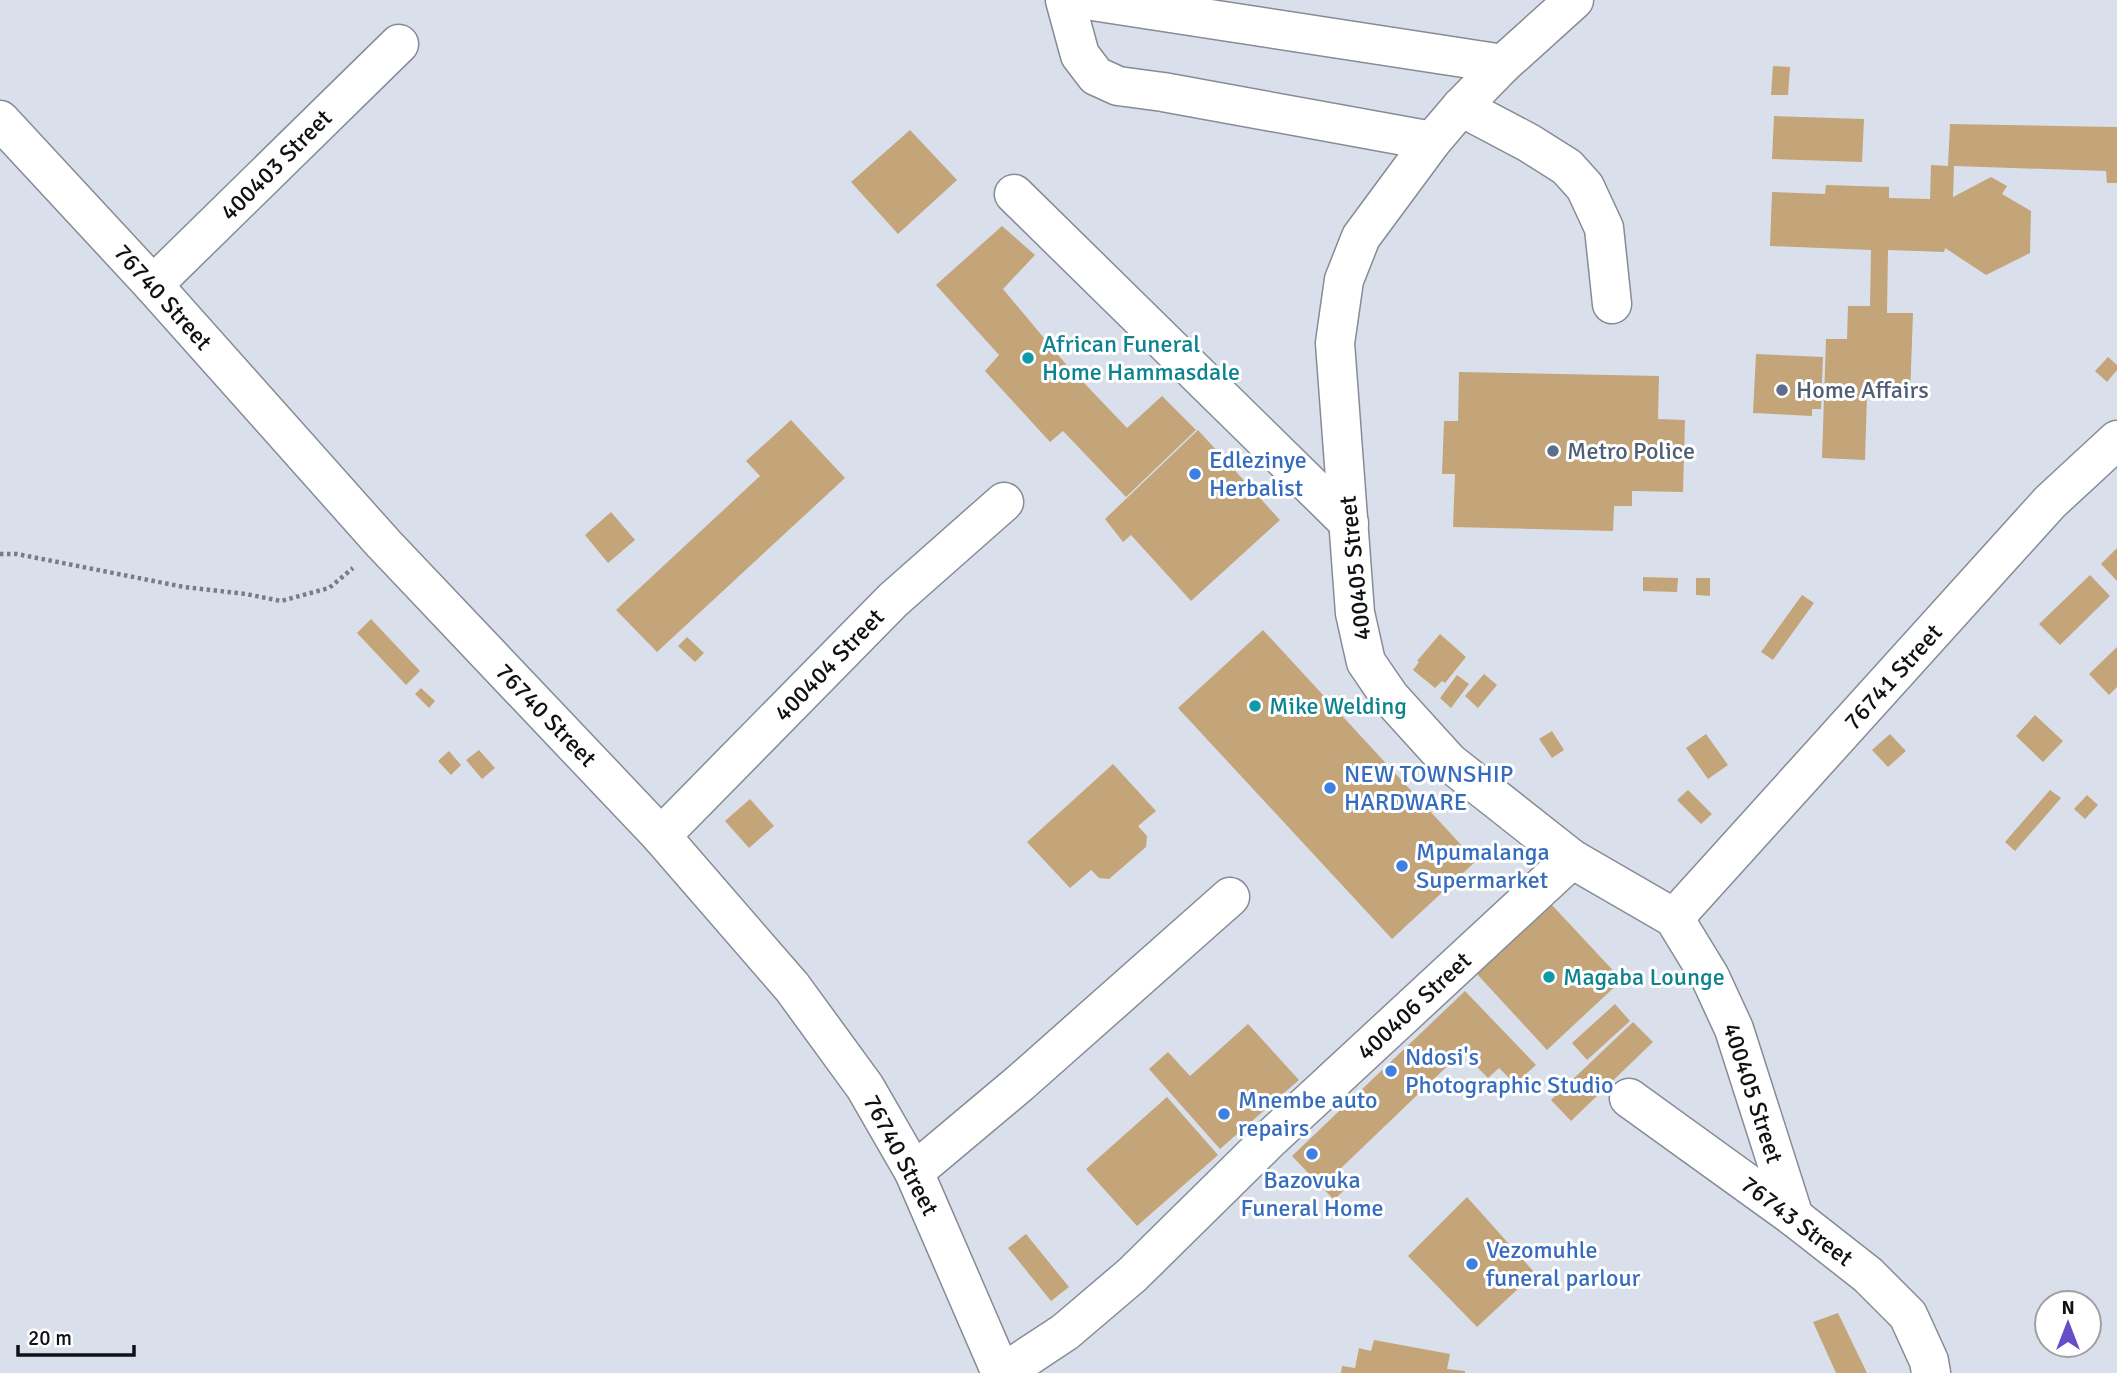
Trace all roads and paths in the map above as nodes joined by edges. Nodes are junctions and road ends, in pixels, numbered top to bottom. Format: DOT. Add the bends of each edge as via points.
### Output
graph roads {
  1 [pos="1065,0"];
  2 [pos="1086,0"];
  3 [pos="1574,0"];
  4 [pos="399,44"];
  5 [pos="1503,64"];
  6 [pos="1461,107"];
  7 [pos="0,120"];
  8 [pos="1432,141"];
  9 [pos="1014,194"];
  10 [pos="153,285"];
  11 [pos="1612,304"];
  12 [pos="2117,440"];
  13 [pos="1004,502"];
  14 [pos="1349,523"];
  15 [pos="383,543"];
  16 [pos="0,554"];
  17 [pos="661,836"];
  18 [pos="1572,859"];
  19 [pos="1230,897"];
  20 [pos="1674,918"];
  21 [pos="1629,1098"];
  22 [pos="914,1172"];
  23 [pos="1794,1217"];
  24 [pos="1002,1373"];
  25 [pos="1931,1373"];
  1 -- 8 [label="street" via="1080,55 1096,76 1118,86"];
  2 -- 5 [label="street"];
  3 -- 5 [label="street, 400405 Street"];
  4 -- 10 [label="street, 400403 Street"];
  5 -- 6 [label="street, 400405 Street"];
  6 -- 8 [label="street, 400405 Street"];
  6 -- 11 [label="street" via="1558,161 1585,187 1604,228"];
  7 -- 10 [label="street, 76740 Street"];
  8 -- 14 [label="street, 400405 Street" via="1361,237 1344,280 1335,343"];
  9 -- 14 [label="street"];
  10 -- 15 [label="street, 76740 Street"];
  12 -- 20 [label="street, 76741 Street" via="2050,502"];
  13 -- 17 [label="street, 400404 Street" via="893,600"];
  14 -- 18 [label="street, 400405 Street" via="1355,613 1366,662 1390,697 1449,762"];
  15 -- 16 [label="path" via="329,588 281,601"];
  15 -- 17 [label="street, 76740 Street"];
  17 -- 22 [label="street, 76740 Street" via="792,987 865,1087"];
  18 -- 20 [label="street, 400405 Street"];
  18 -- 24 [label="street, 400406 Street" via="1270,1139 1132,1275 1065,1332"];
  19 -- 22 [label="street"];
  20 -- 23 [label="street, 400405 Street" via="1710,977 1734,1029"];
  21 -- 23 [label="street, 76743 Street"];
  22 -- 24 [label="street, 76740 Street"];
  23 -- 25 [label="street, 76743 Street" via="1868,1275 1908,1315"];
}
